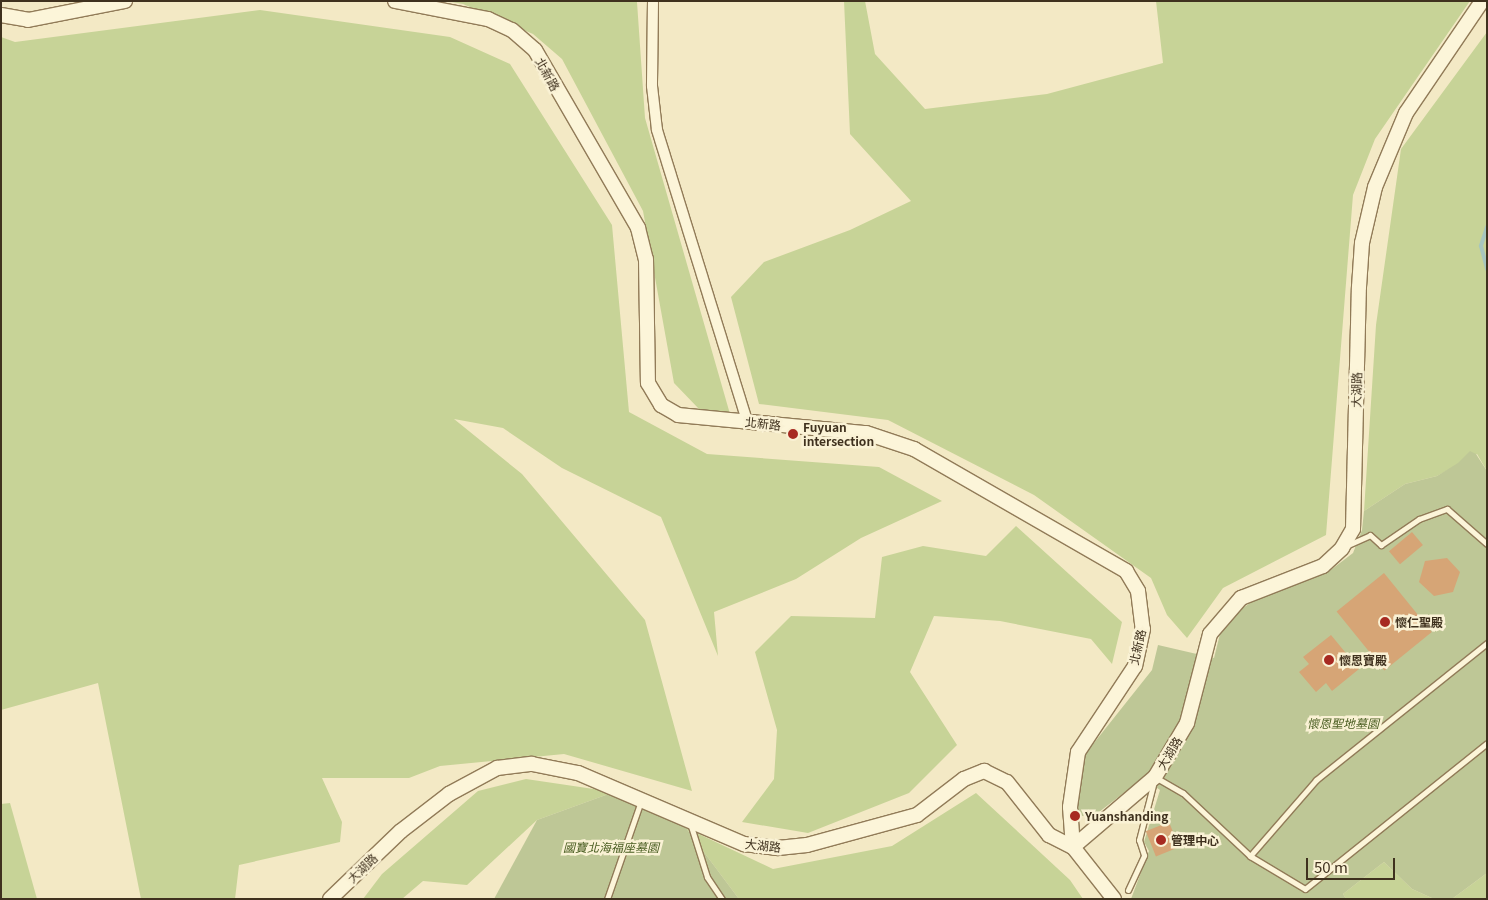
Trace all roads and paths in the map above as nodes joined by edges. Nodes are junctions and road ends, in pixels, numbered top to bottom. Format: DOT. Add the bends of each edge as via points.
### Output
graph roads {
  1 [pos="125,1"];
  2 [pos="395,1"];
  3 [pos="653,1"];
  4 [pos="1482,1"];
  5 [pos="1,15"];
  6 [pos="747,421"];
  7 [pos="1487,544"];
  8 [pos="1342,548"];
  9 [pos="1487,643"];
  10 [pos="1487,743"];
  11 [pos="1155,777"];
  12 [pos="642,800"];
  13 [pos="690,821"];
  14 [pos="1073,848"];
  15 [pos="1250,856"];
  16 [pos="1128,890"];
  17 [pos="330,899"];
  18 [pos="607,899"];
  19 [pos="722,899"];
  20 [pos="1114,899"];
  1 -- 5 [label="street" via="28,20"];
  2 -- 6 [label="street, 北新路" via="488,19 512,30 535,50 638,228 646,259 648,383 661,404 678,415"];
  3 -- 6 [label="street" via="652,86 657,130"];
  4 -- 8 [label="street, 大湖路" via="1406,113 1375,187 1362,243 1359,288 1353,529"];
  6 -- 14 [label="street, 北新路" via="866,433 914,449 1126,572 1138,591 1143,630 1134,666 1078,752 1071,784"];
  7 -- 8 [label="lane" via="1447,509 1419,518 1381,545 1370,535"];
  8 -- 11 [label="street, 大湖路" via="1323,566 1241,598 1210,634 1187,723"];
  9 -- 15 [label="lane" via="1316,780"];
  10 -- 15 [label="lane" via="1305,889"];
  11 -- 14 [label="street, 大湖路"];
  11 -- 15 [label="lane" via="1183,793"];
  11 -- 16 [label="lane" via="1139,840 1144,856"];
  12 -- 13 [label="street, 大湖路"];
  12 -- 17 [label="street, 大湖路" via="578,774 532,764 497,768 449,794 414,821"];
  12 -- 18 [label="lane"];
  13 -- 14 [label="street, 大湖路" via="744,844 778,848 807,845 917,815 964,779 984,771 1007,782 1049,835"];
  13 -- 19 [label="lane" via="707,877"];
  14 -- 20 [label="street"];
}
